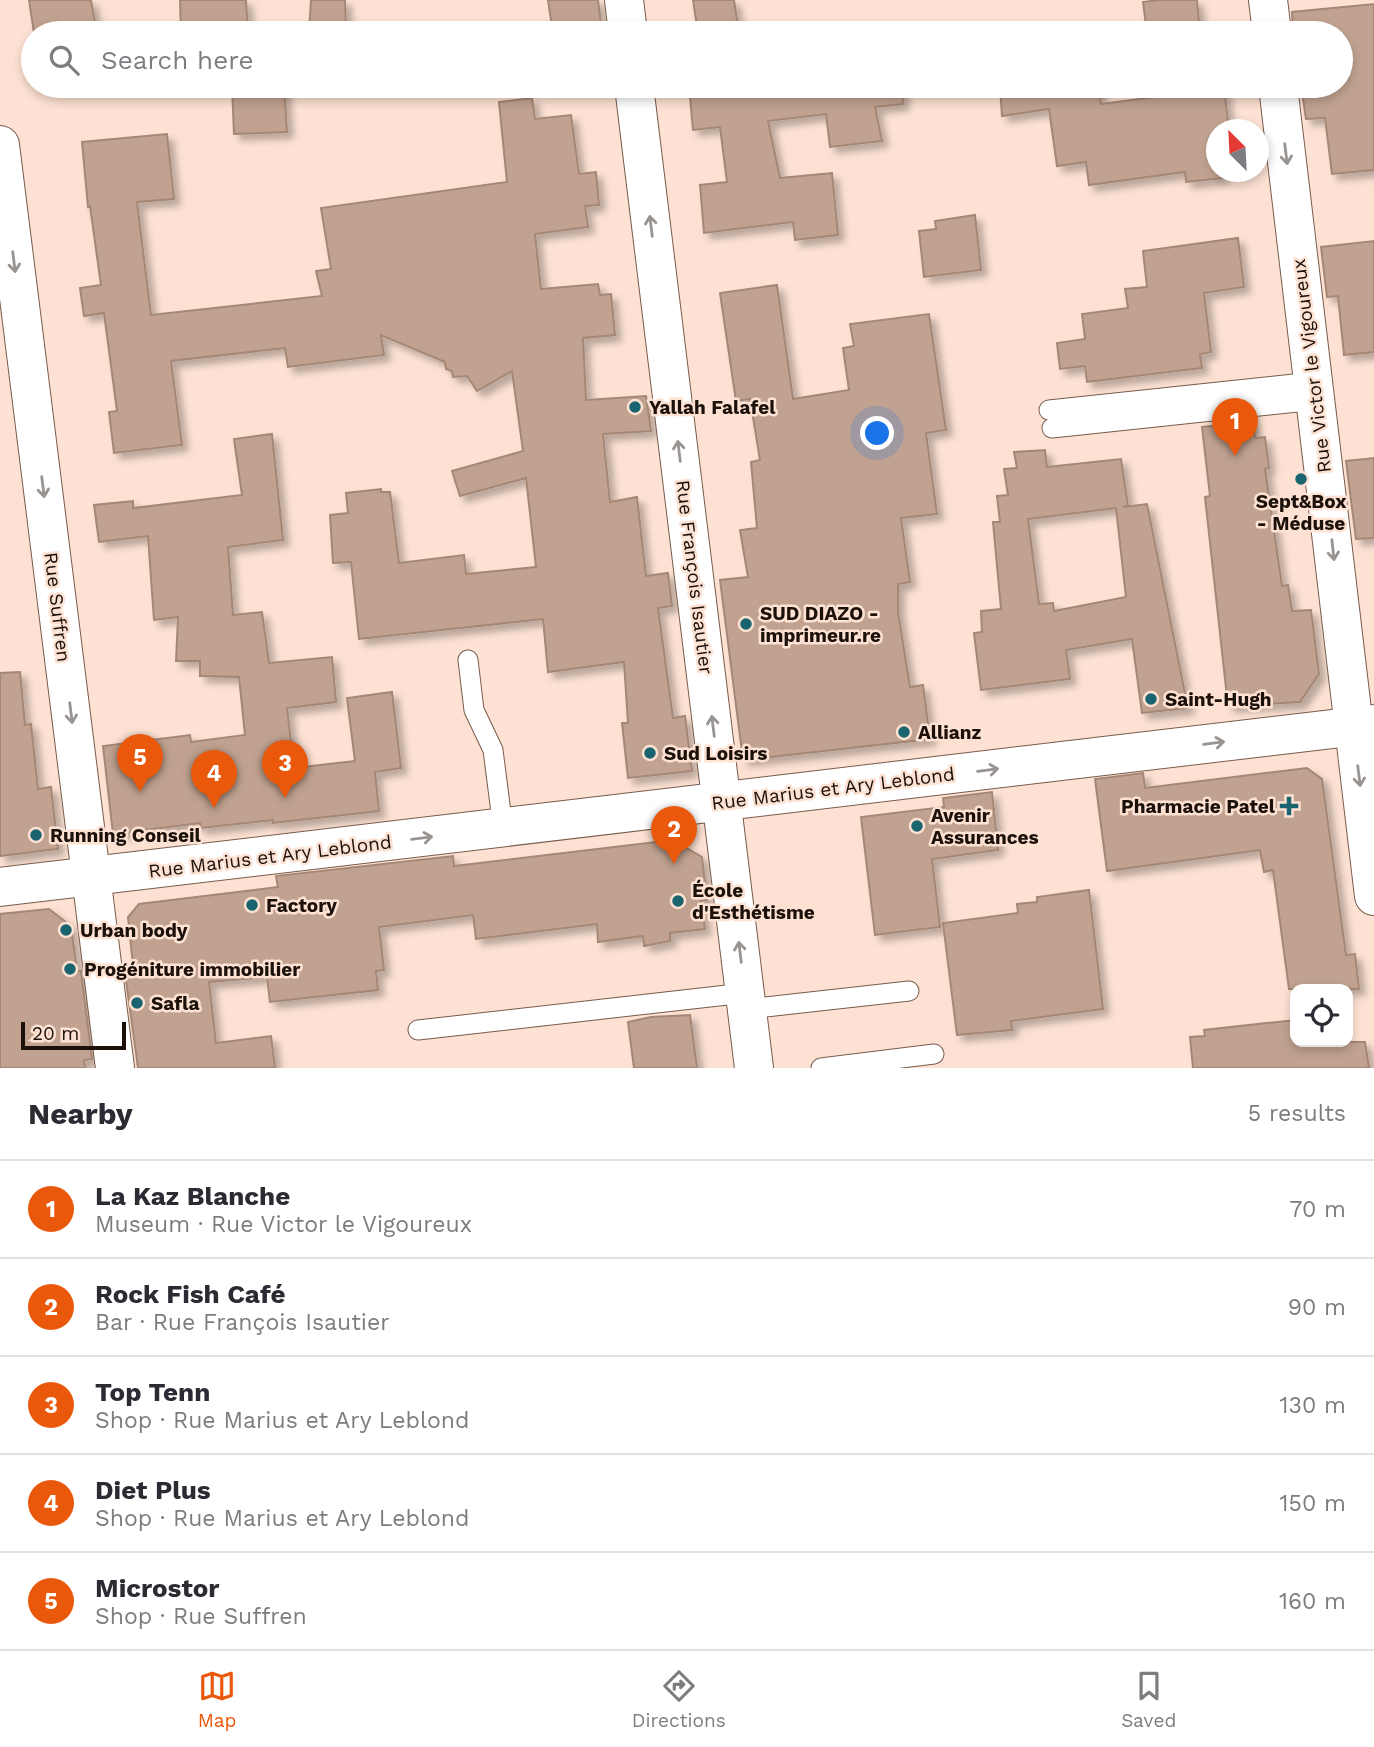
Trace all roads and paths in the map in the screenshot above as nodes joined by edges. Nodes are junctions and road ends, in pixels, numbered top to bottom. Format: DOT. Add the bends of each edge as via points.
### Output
graph roads {
  1 [pos="624,0"];
  2 [pos="1268,0"];
  3 [pos="627,21"];
  4 [pos="1271,21"];
  5 [pos="635,98"];
  6 [pos="1279,98"];
  7 [pos="0,145"];
  8 [pos="1315,391"];
  9 [pos="1050,419"];
  10 [pos="468,660"];
  11 [pos="1364,725"];
  12 [pos="722,802"];
  13 [pos="503,828"];
  14 [pos="92,877"];
  15 [pos="0,887"];
  16 [pos="1374,896"];
  17 [pos="909,991"];
  18 [pos="746,1001"];
  19 [pos="418,1030"];
  20 [pos="934,1054"];
  21 [pos="115,1068"];
  22 [pos="754,1068"];
  23 [pos="821,1068"];
  1 -- 3 [label="street"];
  2 -- 4 [label="street"];
  12 -- 5 [label="street, Rue François Isautier, one-way"];
  6 -- 8 [label="street, Rue Victor le Vigoureux, one-way"];
  7 -- 14 [label="street, Rue Suffren, one-way"];
  8 -- 9 [label="lane"];
  8 -- 11 [label="street, Rue Victor le Vigoureux, one-way"];
  10 -- 13 [label="lane" via="474,710 493,750"];
  12 -- 11 [label="street, Rue Marius et Ary Leblond, one-way"];
  11 -- 16 [label="street, Rue Victor le Vigoureux, one-way"];
  12 -- 13 [label="street, Rue Marius et Ary Leblond"];
  18 -- 12 [label="street, Rue François Isautier, one-way"];
  14 -- 13 [label="street, Rue Marius et Ary Leblond, one-way"];
  14 -- 15 [label="street, Rue Marius et Ary Leblond"];
  14 -- 21 [label="street, Rue Suffren"];
  17 -- 18 [label="lane"];
  18 -- 19 [label="lane"];
  18 -- 22 [label="street, Rue François Isautier"];
  20 -- 23 [label="lane"];
}
